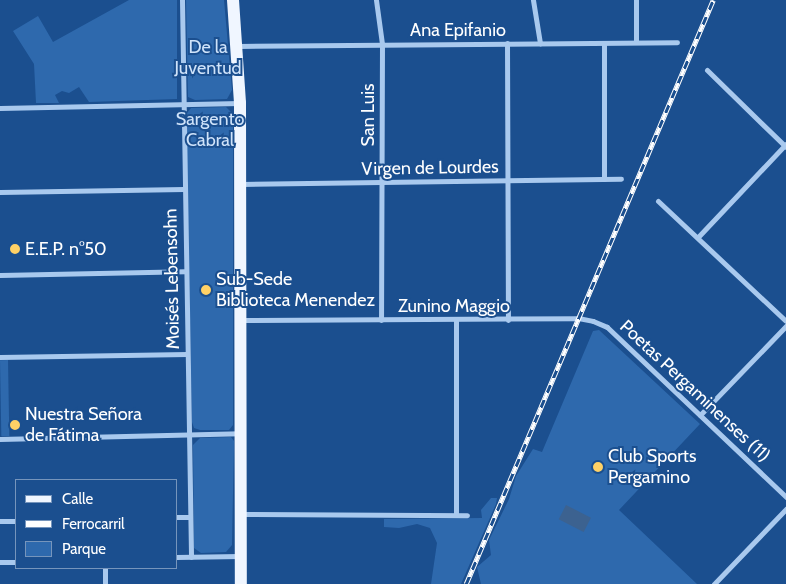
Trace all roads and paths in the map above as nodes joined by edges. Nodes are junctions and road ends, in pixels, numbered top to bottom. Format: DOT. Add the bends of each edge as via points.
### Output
graph roads {
  1 [pos="182,0"];
  2 [pos="233,0"];
  3 [pos="376,0"];
  4 [pos="533,0"];
  5 [pos="636,0"];
  6 [pos="636,42"];
  7 [pos="678,42"];
  8 [pos="507,43"];
  9 [pos="540,43"];
  10 [pos="604,43"];
  11 [pos="382,44"];
  12 [pos="238,46"];
  13 [pos="707,70"];
  14 [pos="240,103"];
  15 [pos="183,105"];
  16 [pos="0,108"];
  17 [pos="786,145"];
  18 [pos="604,179"];
  19 [pos="621,179"];
  20 [pos="507,180"];
  21 [pos="382,182"];
  22 [pos="241,184"];
  23 [pos="184,189"];
  24 [pos="0,192"];
  25 [pos="658,201"];
  26 [pos="698,237"];
  27 [pos="185,271"];
  28 [pos="0,275"];
  29 [pos="578,318"];
  30 [pos="241,320"];
  31 [pos="381,320"];
  32 [pos="456,320"];
  33 [pos="508,320"];
  34 [pos="786,321"];
  35 [pos="786,326"];
  36 [pos="187,354"];
  37 [pos="0,357"];
  38 [pos="700,415"];
  39 [pos="240,434"];
  40 [pos="189,436"];
  41 [pos="0,439"];
  42 [pos="786,496"];
  43 [pos="786,509"];
  44 [pos="241,514"];
  45 [pos="456,514"];
  46 [pos="467,515"];
  47 [pos="178,517"];
  48 [pos="190,517"];
  49 [pos="0,521"];
  50 [pos="15,521"];
  51 [pos="241,556"];
  52 [pos="178,557"];
  53 [pos="191,557"];
  54 [pos="0,562"];
  55 [pos="15,562"];
  56 [pos="104,569"];
  57 [pos="105,584"];
  58 [pos="241,584"];
  59 [pos="714,584"];
  1 -- 15 [label="street, Moisés Lebensohn"];
  2 -- 12 [label="main road"];
  3 -- 11 [label="street, San Luis"];
  4 -- 9 [label="street"];
  5 -- 6 [label="street"];
  6 -- 7 [label="street, Ana Epifanio"];
  6 -- 10 [label="street, Ana Epifanio"];
  8 -- 9 [label="street, Ana Epifanio"];
  8 -- 11 [label="street, Ana Epifanio"];
  8 -- 20 [label="street"];
  9 -- 10 [label="street, Ana Epifanio"];
  10 -- 18 [label="street"];
  11 -- 12 [label="street, Ana Epifanio"];
  11 -- 21 [label="street, San Luis"];
  12 -- 14 [label="main road"];
  13 -- 17 [label="street"];
  14 -- 15 [label="street"];
  14 -- 22 [label="main road"];
  15 -- 16 [label="street"];
  15 -- 23 [label="street, Moisés Lebensohn"];
  17 -- 26 [label="street"];
  18 -- 19 [label="street, Virgen de Lourdes"];
  18 -- 20 [label="street, Virgen de Lourdes"];
  20 -- 21 [label="street, Virgen de Lourdes"];
  20 -- 33 [label="street"];
  21 -- 22 [label="street, Virgen de Lourdes"];
  21 -- 31 [label="street, San Luis"];
  22 -- 30 [label="main road"];
  23 -- 24 [label="street"];
  23 -- 27 [label="street, Moisés Lebensohn"];
  25 -- 26 [label="street"];
  26 -- 34 [label="street"];
  27 -- 28 [label="street"];
  27 -- 36 [label="street, Moisés Lebensohn"];
  29 -- 33 [label="street, Zunino Maggio"];
  29 -- 38 [label="street, Poetas Pergaminenses (11)" via="607,327"];
  30 -- 31 [label="street, Zunino Maggio"];
  30 -- 39 [label="main road"];
  31 -- 32 [label="street, Zunino Maggio"];
  32 -- 33 [label="street, Zunino Maggio"];
  32 -- 45 [label="street"];
  35 -- 38 [label="street"];
  36 -- 37 [label="street"];
  36 -- 40 [label="street, Moisés Lebensohn"];
  38 -- 42 [label="street, Poetas Pergaminenses (11)"];
  39 -- 40 [label="street"];
  39 -- 44 [label="main road"];
  40 -- 41 [label="street"];
  40 -- 48 [label="street, Moisés Lebensohn"];
  43 -- 59 [label="street"];
  44 -- 45 [label="street"];
  44 -- 51 [label="main road"];
  45 -- 46 [label="street"];
  47 -- 48 [label="street"];
  48 -- 53 [label="street, Moisés Lebensohn"];
  49 -- 50 [label="street"];
  51 -- 53 [label="street"];
  51 -- 58 [label="main road"];
  52 -- 53 [label="street"];
  54 -- 55 [label="street"];
  56 -- 57 [label="street"];
}
